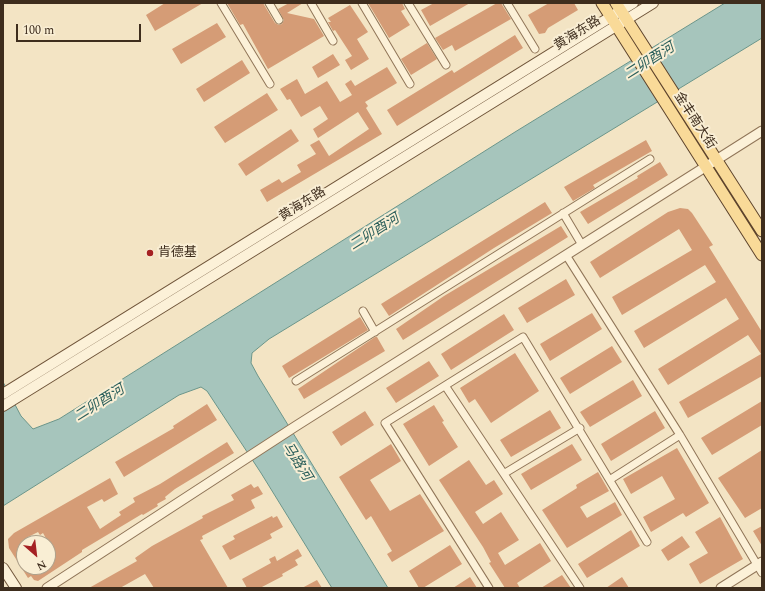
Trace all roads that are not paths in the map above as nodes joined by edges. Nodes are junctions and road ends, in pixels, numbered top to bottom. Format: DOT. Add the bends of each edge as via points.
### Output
graph roads {
  1 [pos="220,3"];
  2 [pos="269,3"];
  3 [pos="312,3"];
  4 [pos="362,3"];
  5 [pos="408,3"];
  6 [pos="507,3"];
  7 [pos="602,3"];
  8 [pos="634,3"];
  9 [pos="654,3"];
  10 [pos="618,15"];
  11 [pos="280,20"];
  12 [pos="333,41"];
  13 [pos="535,49"];
  14 [pos="446,65"];
  15 [pos="270,84"];
  16 [pos="410,84"];
  17 [pos="762,131"];
  18 [pos="650,159"];
  19 [pos="710,163"];
  20 [pos="563,213"];
  21 [pos="762,231"];
  22 [pos="582,245"];
  23 [pos="566,254"];
  24 [pos="762,255"];
  25 [pos="363,311"];
  26 [pos="375,332"];
  27 [pos="296,382"];
  28 [pos="446,387"];
  29 [pos="9,394"];
  30 [pos="3,406"];
  31 [pos="580,428"];
  32 [pos="680,435"];
  33 [pos="504,473"];
  34 [pos="611,479"];
  35 [pos="647,542"];
  36 [pos="760,567"];
  37 [pos="3,568"];
  38 [pos="3,579"];
  39 [pos="9,588"];
  40 [pos="16,588"];
  41 [pos="47,588"];
  42 [pos="489,588"];
  43 [pos="580,588"];
  44 [pos="721,588"];
  1 -- 15 [label="street"];
  2 -- 11 [label="street"];
  3 -- 12 [label="street"];
  4 -- 16 [label="street"];
  5 -- 14 [label="street"];
  6 -- 13 [label="street"];
  7 -- 10 [label="main road, 金丰南大街"];
  8 -- 10 [label="main road"];
  9 -- 10 [label="main road"];
  10 -- 19 [label="main road, 金丰南大街"];
  10 -- 29 [label="main road, 黄海东路"];
  17 -- 19 [label="street"];
  18 -- 20 [label="street"];
  19 -- 21 [label="main road, 金丰南大街"];
  19 -- 22 [label="street"];
  19 -- 24 [label="main road, 金丰南大街"];
  20 -- 22 [label="street"];
  20 -- 26 [label="street"];
  22 -- 23 [label="street"];
  23 -- 32 [label="street"];
  23 -- 41 [label="street"];
  25 -- 26 [label="street"];
  26 -- 27 [label="street"];
  28 -- 31 [label="street" via="523,337"];
  28 -- 33 [label="street"];
  28 -- 42 [label="street" via="385,423"];
  29 -- 30 [label="main road, 黄海东路"];
  31 -- 33 [label="street"];
  31 -- 34 [label="street"];
  32 -- 34 [label="street"];
  32 -- 36 [label="street"];
  33 -- 43 [label="street"];
  34 -- 35 [label="street"];
  36 -- 44 [label="street"];
  37 -- 40 [label="main road"];
  38 -- 39 [label="main road"];
}
